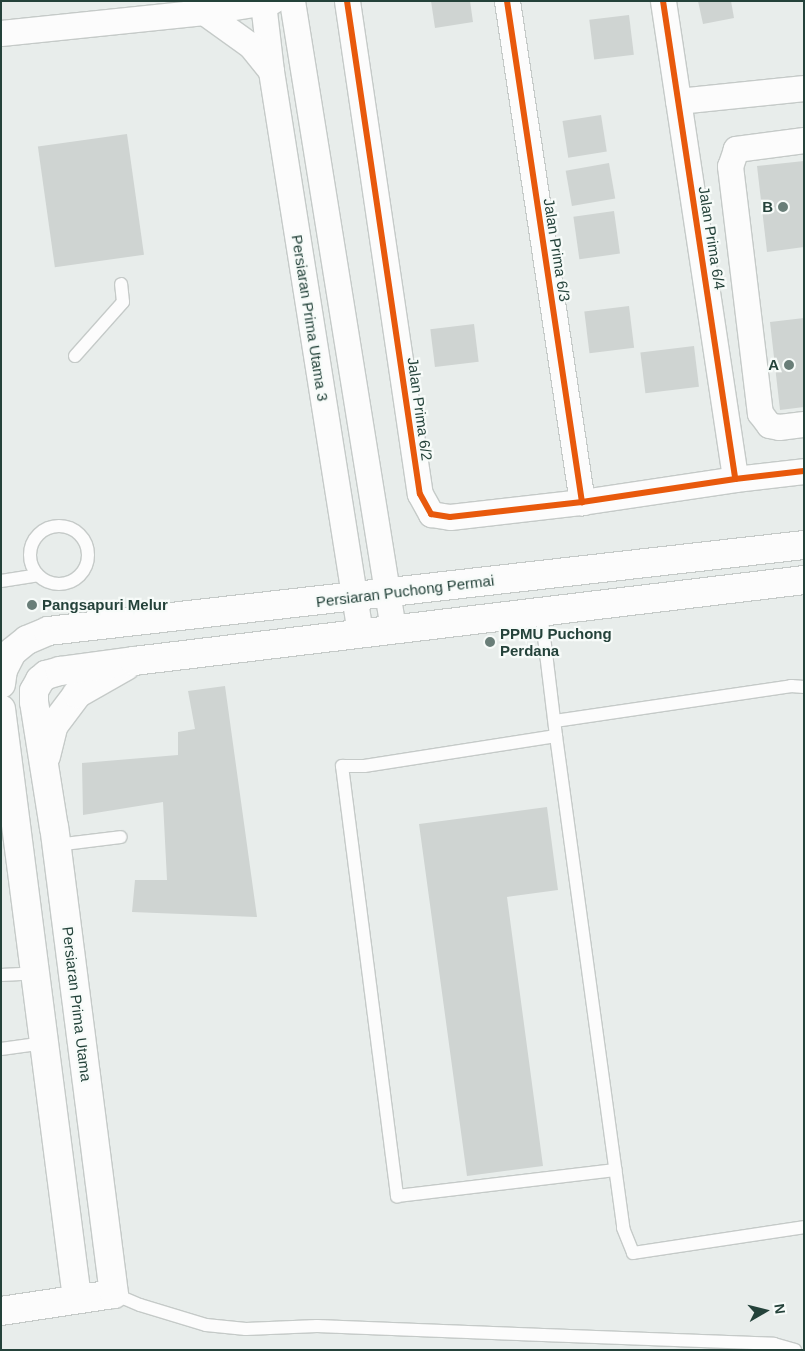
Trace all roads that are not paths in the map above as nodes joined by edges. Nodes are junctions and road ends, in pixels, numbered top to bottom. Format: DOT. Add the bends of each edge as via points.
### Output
graph roads {
  1 [pos="292,1"];
  2 [pos="347,1"];
  3 [pos="507,1"];
  4 [pos="663,1"];
  5 [pos="266,2"];
  6 [pos="204,12"];
  7 [pos="1,33"];
  8 [pos="271,70"];
  9 [pos="804,88"];
  10 [pos="678,101"];
  11 [pos="804,140"];
  12 [pos="122,284"];
  13 [pos="75,356"];
  14 [pos="804,424"];
  15 [pos="804,471"];
  16 [pos="735,479"];
  17 [pos="582,502"];
  18 [pos="804,545"];
  19 [pos="38,574"];
  20 [pos="804,580"];
  21 [pos="1,581"];
  22 [pos="389,593"];
  23 [pos="355,597"];
  24 [pos="541,612"];
  25 [pos="393,630"];
  26 [pos="360,634"];
  27 [pos="12,652"];
  28 [pos="134,661"];
  29 [pos="40,680"];
  30 [pos="1,684"];
  31 [pos="804,687"];
  32 [pos="1,709"];
  33 [pos="555,721"];
  34 [pos="556,736"];
  35 [pos="44,764"];
  36 [pos="10,834"];
  37 [pos="55,837"];
  38 [pos="121,837"];
  39 [pos="36,973"];
  40 [pos="1,975"];
  41 [pos="45,1043"];
  42 [pos="1,1048"];
  43 [pos="615,1170"];
  44 [pos="804,1228"];
  45 [pos="114,1294"];
  46 [pos="77,1298"];
  47 [pos="1,1311"];
  48 [pos="795,1350"];
  1 -- 22 [label="street"];
  2 -- 17 [label="street, Jalan Prima 6/2" via="420,494 431,514 450,517"];
  3 -- 17 [label="street, Jalan Prima 6/3"];
  4 -- 10 [label="street, Jalan Prima 6/4"];
  5 -- 6 [label="street, Persiaran Prima Utama 3"];
  5 -- 8 [label="street, Persiaran Prima Utama 3"];
  6 -- 7 [label="street, Persiaran Prima Utama 3"];
  6 -- 8 [label="street" via="250,45"];
  8 -- 23 [label="street, Persiaran Prima Utama 3"];
  9 -- 10 [label="street"];
  10 -- 16 [label="street, Jalan Prima 6/4"];
  11 -- 14 [label="street" via="736,148 730,166 760,413 769,425"];
  12 -- 13 [label="lane" via="123,302"];
  15 -- 16 [label="street, Jalan Prima 6/2"];
  16 -- 17 [label="street, Jalan Prima 6/2"];
  18 -- 22 [label="main road, Persiaran Puchong Permai"];
  19 -- 19 [label="lane" via="30,557 35,538 51,527 61,526 78,533 88,549 88,559 80,575 64,583 54,583"];
  19 -- 21 [label="lane"];
  20 -- 24 [label="main road"];
  22 -- 23 [label="main road, Persiaran Puchong Permai"];
  22 -- 25 [label="street"];
  23 -- 26 [label="street, Persiaran Prima Utama 3"];
  23 -- 27 [label="main road, Persiaran Puchong Permai" via="48,631 27,640"];
  24 -- 25 [label="main road"];
  24 -- 33 [label="lane"];
  25 -- 26 [label="main road"];
  26 -- 28 [label="main road"];
  27 -- 29 [label="main road"];
  27 -- 30 [label="main road" via="3,670"];
  28 -- 29 [label="main road" via="60,671"];
  28 -- 35 [label="main road" via="78,694 54,725"];
  29 -- 35 [label="main road, Persiaran Prima Utama" via="34,691 34,702"];
  31 -- 33 [label="lane" via="791,686"];
  32 -- 36 [label="main road"];
  33 -- 34 [label="lane"];
  34 -- 43 [label="lane"];
  34 -- 43 [label="lane" via="364,766 342,766 397,1196"];
  35 -- 37 [label="main road, Persiaran Prima Utama"];
  36 -- 37 [label="main road"];
  36 -- 39 [label="main road"];
  37 -- 38 [label="lane"];
  37 -- 45 [label="main road, Persiaran Prima Utama"];
  39 -- 40 [label="lane"];
  39 -- 41 [label="main road"];
  41 -- 42 [label="lane"];
  41 -- 46 [label="main road"];
  43 -- 44 [label="lane" via="623,1228 633,1253"];
  45 -- 46 [label="main road"];
  45 -- 48 [label="lane" via="140,1305 222,1327 317,1326 552,1335 774,1344"];
  46 -- 47 [label="main road"];
}
